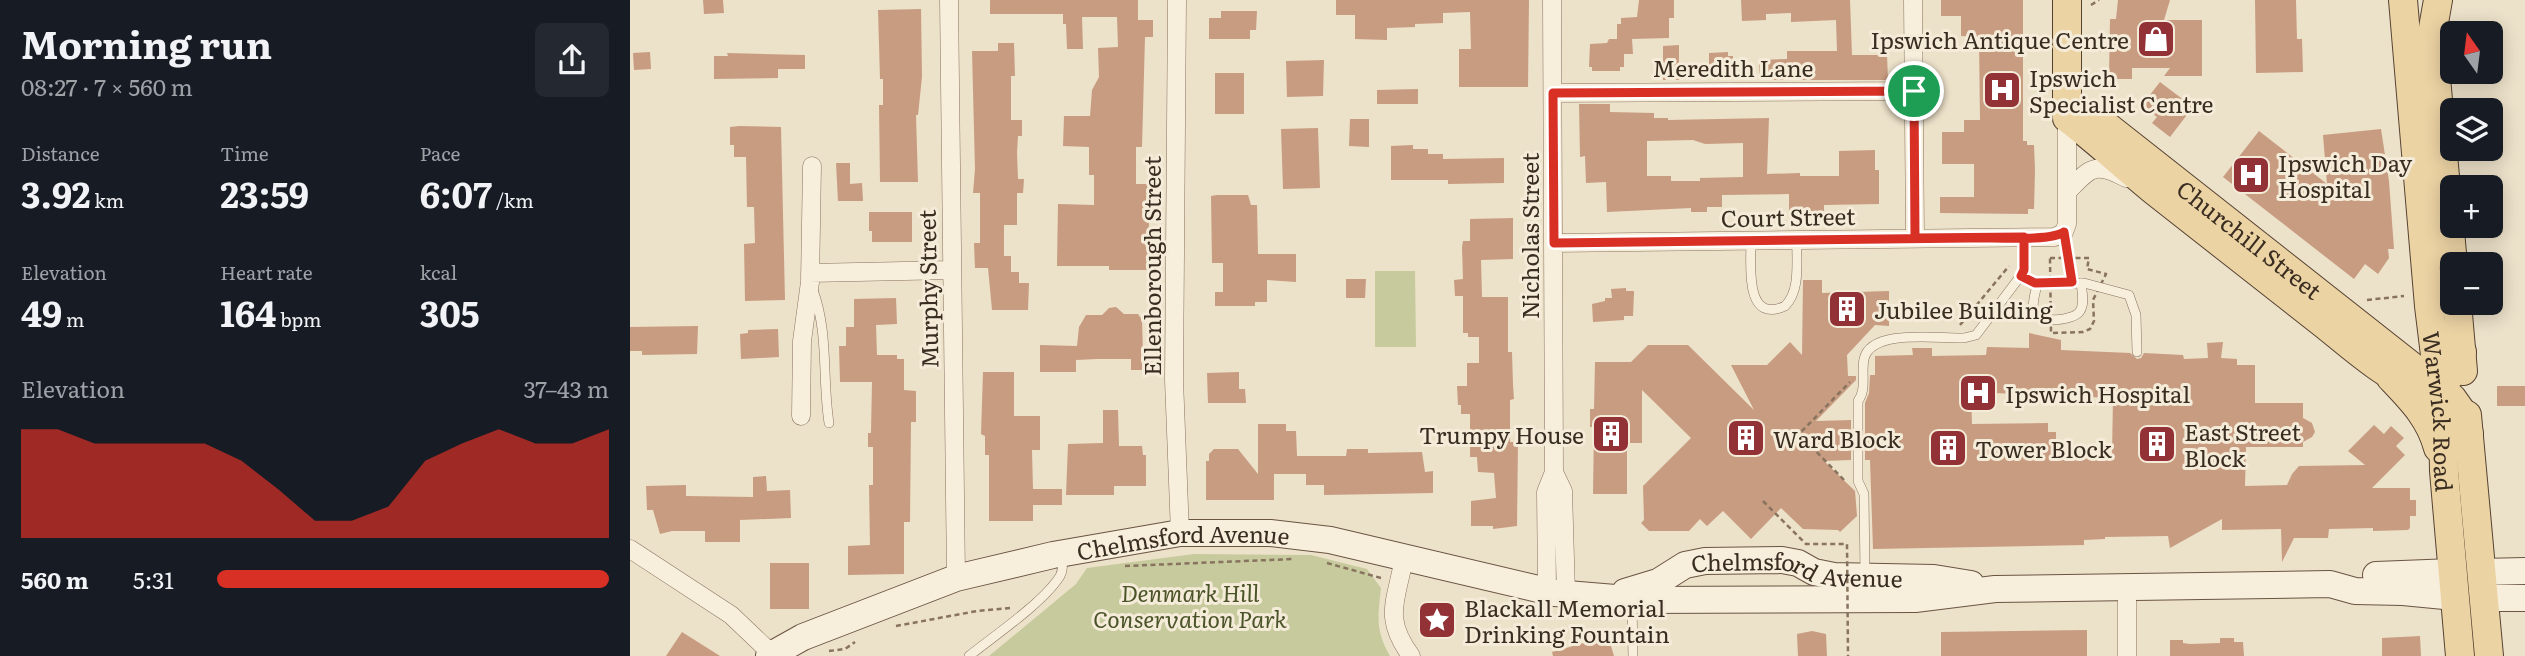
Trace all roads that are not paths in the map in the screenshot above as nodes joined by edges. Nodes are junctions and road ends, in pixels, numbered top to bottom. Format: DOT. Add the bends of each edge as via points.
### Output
graph roads {
  1 [pos="949,0"];
  2 [pos="1177,0"];
  3 [pos="1552,0"];
  4 [pos="1913,0"];
  5 [pos="2403,0"];
  6 [pos="2429,0"];
  7 [pos="2438,0"];
  8 [pos="2077,3"];
  9 [pos="2432,34"];
  10 [pos="1914,91"];
  11 [pos="1553,93"];
  12 [pos="2425,102"];
  13 [pos="2067,106"];
  14 [pos="812,166"];
  15 [pos="2152,189"];
  16 [pos="2067,191"];
  17 [pos="2064,232"];
  18 [pos="2024,237"];
  19 [pos="1915,238"];
  20 [pos="1751,241"];
  21 [pos="1797,241"];
  22 [pos="1554,243"];
  23 [pos="2452,252"];
  24 [pos="951,270"];
  25 [pos="2021,276"];
  26 [pos="810,277"];
  27 [pos="2076,283"];
  28 [pos="2037,284"];
  29 [pos="2417,301"];
  30 [pos="2458,315"];
  31 [pos="2373,335"];
  32 [pos="2137,352"];
  33 [pos="2462,352"];
  34 [pos="2382,369"];
  35 [pos="2438,385"];
  36 [pos="801,416"];
  37 [pos="830,423"];
  38 [pos="2469,434"];
  39 [pos="2444,471"];
  40 [pos="1180,533"];
  41 [pos="630,549"];
  42 [pos="1060,553"];
  43 [pos="1404,557"];
  44 [pos="1691,563"];
  45 [pos="1802,565"];
  46 [pos="2525,571"];
  47 [pos="1865,576"];
  48 [pos="956,578"];
  49 [pos="2454,585"];
  50 [pos="2483,585"];
  51 [pos="2127,586"];
  52 [pos="1989,589"];
  53 [pos="1556,592"];
  54 [pos="1619,598"];
  55 [pos="2525,598"];
  56 [pos="1809,599"];
  57 [pos="1709,600"];
  58 [pos="771,655"];
  59 [pos="970,656"];
  60 [pos="1411,656"];
  61 [pos="1633,656"];
  62 [pos="2127,656"];
  63 [pos="2460,656"];
  64 [pos="2489,656"];
  1 -- 24 [label="street, Murphy Street"];
  2 -- 40 [label="street, Ellenborough Street" via="1174,380"];
  3 -- 11 [label="street, Nicholas Street"];
  4 -- 10 [label="street"];
  5 -- 12 [label="main road, Warwick Road"];
  6 -- 9 [label="street, Warwick Road"];
  7 -- 9 [label="main road"];
  8 -- 13 [label="main road"];
  9 -- 12 [label="main road, Warwick Road"];
  10 -- 11 [label="street, Meredith Lane"];
  10 -- 19 [label="street"];
  11 -- 22 [label="street, Nicholas Street"];
  12 -- 23 [label="main road, Warwick Road"];
  12 -- 29 [label="main road, Warwick Road"];
  13 -- 15 [label="main road, Churchill Street"];
  13 -- 16 [label="street"];
  13 -- 31 [label="main road, Churchill Street"];
  14 -- 26 [label="street"];
  15 -- 16 [label="street" via="2108,168 2097,168 2088,170"];
  15 -- 34 [label="main road, Churchill Street"];
  16 -- 17 [label="street"];
  17 -- 18 [label="street, Court Street" via="2053,237"];
  17 -- 27 [label="lane"];
  18 -- 19 [label="street, Court Street"];
  18 -- 25 [label="lane"];
  19 -- 21 [label="street, Court Street"];
  20 -- 21 [label="street, Court Street"];
  20 -- 21 [label="lane" via="1752,291 1761,306 1773,310 1787,304 1795,289"];
  20 -- 22 [label="street, Court Street"];
  22 -- 53 [label="street, Nicholas Street" via="1554,472 1562,488"];
  24 -- 26 [label="street"];
  24 -- 48 [label="street, Murphy Street"];
  25 -- 28 [label="lane"];
  25 -- 47 [label="lane" via="1976,335 1891,338 1874,344 1865,356 1863,393 1858,401"];
  26 -- 36 [label="street" via="802,341"];
  26 -- 37 [label="lane" via="823,328"];
  27 -- 28 [label="lane"];
  27 -- 28 [label="lane" via="2082,303 2077,315 2068,319 2037,317 2033,310"];
  27 -- 32 [label="lane" via="2131,296"];
  29 -- 31 [label="main road" via="2423,329 2411,344 2395,345"];
  29 -- 35 [label="main road, Warwick Road"];
  30 -- 33 [label="main road, Warwick Road"];
  31 -- 35 [label="main road, Churchill Street"];
  33 -- 35 [label="main road" via="2455,373"];
  33 -- 38 [label="main road, Warwick Road"];
  34 -- 35 [label="main road, Churchill Street" via="2411,385"];
  34 -- 39 [label="main road, Churchill Street" via="2426,417"];
  35 -- 38 [label="main road" via="2459,406"];
  35 -- 39 [label="main road, Warwick Road"];
  38 -- 50 [label="main road, Warwick Road"];
  39 -- 49 [label="main road, Warwick Road"];
  40 -- 42 [label="street, Chelmsford Avenue"];
  40 -- 43 [label="street, Chelmsford Avenue" via="1291,535"];
  41 -- 58 [label="street" via="731,615"];
  42 -- 48 [label="street, Chelmsford Avenue"];
  42 -- 59 [label="lane" via="1063,568 1059,577 1032,606"];
  43 -- 53 [label="street, Chelmsford Avenue"];
  43 -- 60 [label="street" via="1393,623"];
  44 -- 45 [label="street, Chelmsford Avenue" via="1782,560"];
  44 -- 54 [label="street, Chelmsford Avenue"];
  44 -- 57 [label="street" via="1684,574 1686,585"];
  45 -- 47 [label="street, Chelmsford Avenue" via="1824,575"];
  45 -- 56 [label="street" via="1812,584"];
  46 -- 50 [label="street"];
  47 -- 52 [label="street, Chelmsford Avenue" via="1934,578"];
  48 -- 58 [label="street, Chelmsford Avenue" via="803,637"];
  49 -- 50 [label="main road"];
  49 -- 51 [label="street, Chelmsford Avenue" via="2355,575 2330,584"];
  49 -- 63 [label="main road, Warwick Road"];
  50 -- 55 [label="street"];
  50 -- 64 [label="main road, Warwick Road"];
  51 -- 52 [label="street, Chelmsford Avenue"];
  51 -- 62 [label="street"];
  52 -- 56 [label="street, Chelmsford Avenue" via="1925,598"];
  53 -- 54 [label="street, Chelmsford Avenue"];
  54 -- 57 [label="street, Chelmsford Avenue"];
  54 -- 61 [label="lane"];
  56 -- 57 [label="street, Chelmsford Avenue"];
}
